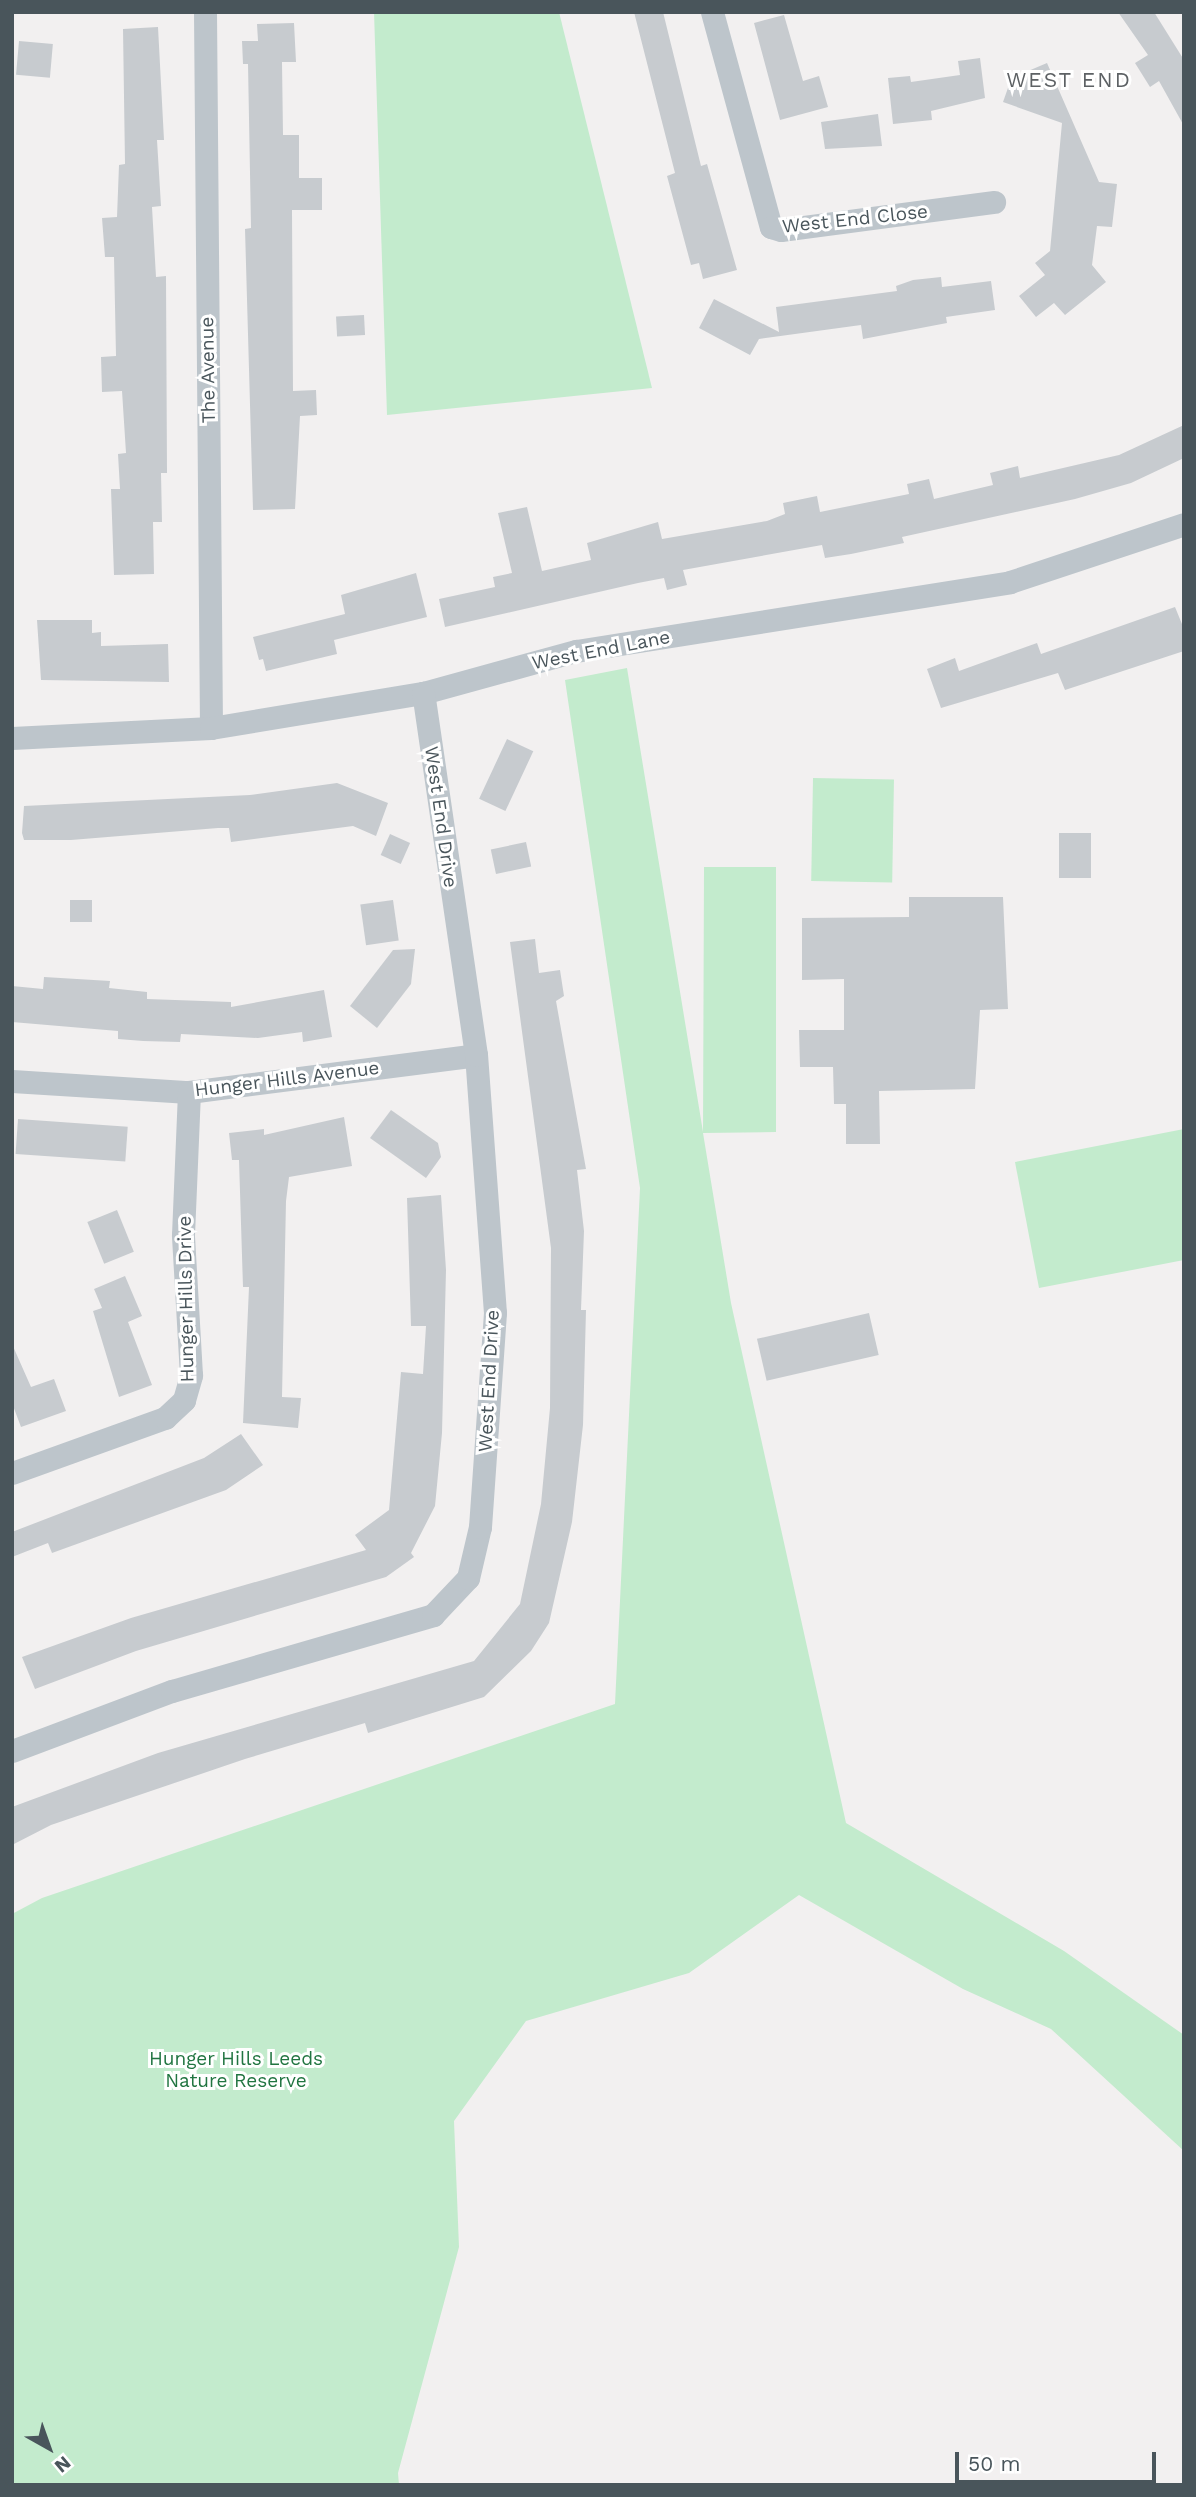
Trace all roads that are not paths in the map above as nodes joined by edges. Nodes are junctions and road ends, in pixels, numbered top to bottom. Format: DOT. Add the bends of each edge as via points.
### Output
graph roads {
  1 [pos="205,12"];
  2 [pos="712,12"];
  3 [pos="994,202"];
  4 [pos="1184,524"];
  5 [pos="423,693"];
  6 [pos="211,727"];
  7 [pos="12,738"];
  8 [pos="476,1055"];
  9 [pos="12,1081"];
  10 [pos="189,1092"];
  11 [pos="12,1473"];
  12 [pos="12,1751"];
  1 -- 6 [label="street, The Avenue"];
  2 -- 3 [label="street, West End Close" via="771,227 780,230"];
  4 -- 5 [label="street, West End Lane" via="1010,582 576,651"];
  5 -- 6 [label="street, West End Lane"];
  5 -- 8 [label="street, West End Drive"];
  6 -- 7 [label="street, West End Lane"];
  8 -- 10 [label="street, Hunger Hills Avenue"];
  8 -- 12 [label="street, West End Drive" via="495,1313 480,1527 461,1590 433,1615 409,1624 172,1691"];
  9 -- 10 [label="street, Hunger Hills Avenue"];
  10 -- 11 [label="street, Hunger Hills Drive" via="183,1235 191,1375 184,1400 165,1418"];
}
